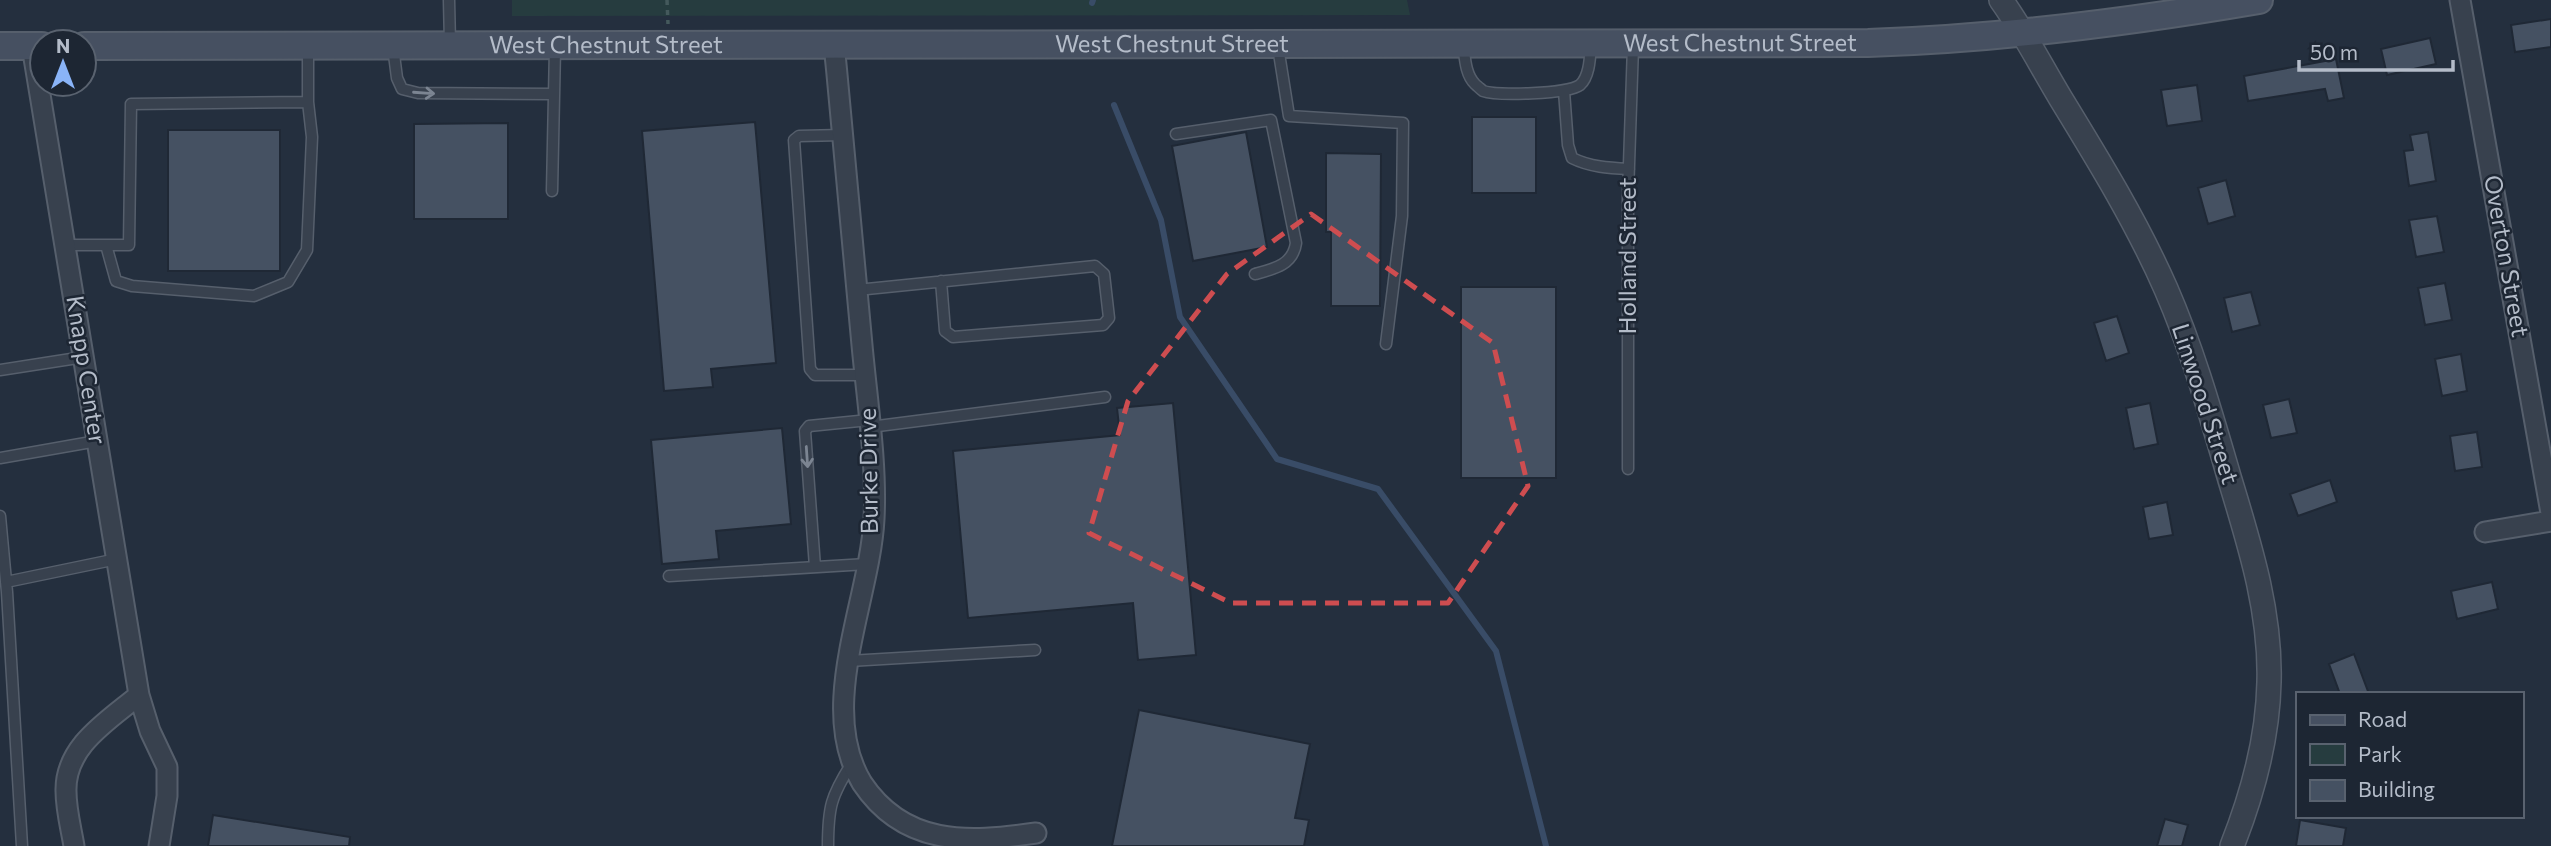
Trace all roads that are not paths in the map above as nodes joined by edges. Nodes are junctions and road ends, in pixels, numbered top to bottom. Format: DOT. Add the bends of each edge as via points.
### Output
graph roads {
  1 [pos="449,0"];
  2 [pos="2001,0"];
  3 [pos="2259,0"];
  4 [pos="2460,0"];
  5 [pos="2197,5"];
  6 [pos="2024,32"];
  7 [pos="1277,43"];
  8 [pos="1463,43"];
  9 [pos="1591,43"];
  10 [pos="1633,43"];
  11 [pos="555,44"];
  12 [pos="834,44"];
  13 [pos="309,45"];
  14 [pos="392,45"];
  15 [pos="450,45"];
  16 [pos="0,46"];
  17 [pos="28,46"];
  18 [pos="98,46"];
  19 [pos="1564,91"];
  20 [pos="554,94"];
  21 [pos="44,98"];
  22 [pos="308,102"];
  23 [pos="1289,116"];
  24 [pos="1271,120"];
  25 [pos="1176,134"];
  26 [pos="843,135"];
  27 [pos="1629,169"];
  28 [pos="552,191"];
  29 [pos="65,245"];
  30 [pos="106,245"];
  31 [pos="1255,274"];
  32 [pos="941,281"];
  33 [pos="857,290"];
  34 [pos="1386,344"];
  35 [pos="84,357"];
  36 [pos="0,370"];
  37 [pos="865,375"];
  38 [pos="1105,397"];
  39 [pos="869,424"];
  40 [pos="97,441"];
  41 [pos="0,458"];
  42 [pos="1628,469"];
  43 [pos="2551,513"];
  44 [pos="0,516"];
  45 [pos="2551,521"];
  46 [pos="2485,532"];
  47 [pos="117,559"];
  48 [pos="867,564"];
  49 [pos="815,567"];
  50 [pos="669,576"];
  51 [pos="6,582"];
  52 [pos="1035,650"];
  53 [pos="849,661"];
  54 [pos="139,695"];
  55 [pos="852,763"];
  56 [pos="1036,833"];
  57 [pos="1000,842"];
  58 [pos="22,846"];
  59 [pos="74,846"];
  60 [pos="159,846"];
  61 [pos="828,846"];
  62 [pos="2232,846"];
  1 -- 15 [label="lane"];
  2 -- 6 [label="street, Linwood Street"];
  3 -- 5 [label="main road, West Chestnut Street"];
  4 -- 43 [label="street, Overton Street"];
  5 -- 6 [label="main road, West Chestnut Street" via="2114,23"];
  6 -- 10 [label="main road, West Chestnut Street" via="1909,41"];
  6 -- 62 [label="street, Linwood Street" via="2166,290 2197,368 2253,557 2267,631 2267,710 2257,771"];
  7 -- 8 [label="main road, West Chestnut Street"];
  7 -- 12 [label="main road, West Chestnut Street"];
  7 -- 23 [label="lane"];
  8 -- 9 [label="main road, West Chestnut Street"];
  8 -- 19 [label="lane" via="1468,73 1482,91"];
  9 -- 10 [label="main road, West Chestnut Street"];
  9 -- 19 [label="lane" via="1580,85"];
  10 -- 27 [label="lane, Holland Street"];
  11 -- 12 [label="main road, West Chestnut Street"];
  11 -- 15 [label="main road, West Chestnut Street"];
  11 -- 20 [label="lane"];
  12 -- 26 [label="street, Burke Drive"];
  13 -- 14 [label="main road, West Chestnut Street"];
  13 -- 18 [label="main road, West Chestnut Street"];
  13 -- 22 [label="lane"];
  14 -- 15 [label="main road, West Chestnut Street"];
  14 -- 20 [label="lane, one-way" via="402,89"];
  16 -- 17 [label="main road"];
  19 -- 27 [label="lane" via="1572,158 1604,168"];
  20 -- 28 [label="lane"];
  21 -- 29 [label="street, Knapp Center"];
  22 -- 30 [label="lane" via="131,104 129,245"];
  22 -- 30 [label="lane" via="312,137 307,250 288,282 254,296 132,286 116,281"];
  23 -- 24 [label="lane"];
  23 -- 34 [label="lane" via="1403,123 1402,216"];
  24 -- 25 [label="lane"];
  24 -- 31 [label="lane" via="1295,253 1273,270"];
  26 -- 33 [label="street, Burke Drive"];
  26 -- 37 [label="lane" via="799,136 794,141 810,369 815,375"];
  27 -- 42 [label="lane, Holland Street"];
  29 -- 30 [label="lane"];
  29 -- 35 [label="street, Knapp Center"];
  32 -- 32 [label="lane" via="1095,266 1104,274 1110,318 1102,325 953,337 945,331"];
  32 -- 33 [label="lane"];
  33 -- 37 [label="street, Burke Drive"];
  35 -- 36 [label="lane"];
  35 -- 40 [label="street, Knapp Center"];
  37 -- 39 [label="street, Burke Drive"];
  38 -- 39 [label="lane"];
  39 -- 48 [label="street, Burke Drive" via="874,504"];
  39 -- 49 [label="lane, one-way" via="809,426 805,431"];
  40 -- 41 [label="lane"];
  40 -- 47 [label="street, Knapp Center"];
  44 -- 51 [label="lane"];
  45 -- 46 [label="street"];
  47 -- 51 [label="lane"];
  47 -- 54 [label="street, Knapp Center"];
  48 -- 49 [label="lane"];
  48 -- 53 [label="street, Burke Drive"];
  49 -- 50 [label="lane"];
  51 -- 58 [label="lane"];
  52 -- 53 [label="lane"];
  53 -- 55 [label="street, Burke Drive" via="843,708"];
  54 -- 59 [label="street" via="74,754 66,791"];
  54 -- 60 [label="street, Knapp Center" via="166,767 167,796"];
  55 -- 57 [label="street, Burke Drive" via="884,811 916,832 957,841"];
  55 -- 61 [label="lane" via="830,805"];
  56 -- 57 [label="street, Burke Drive"];
}
